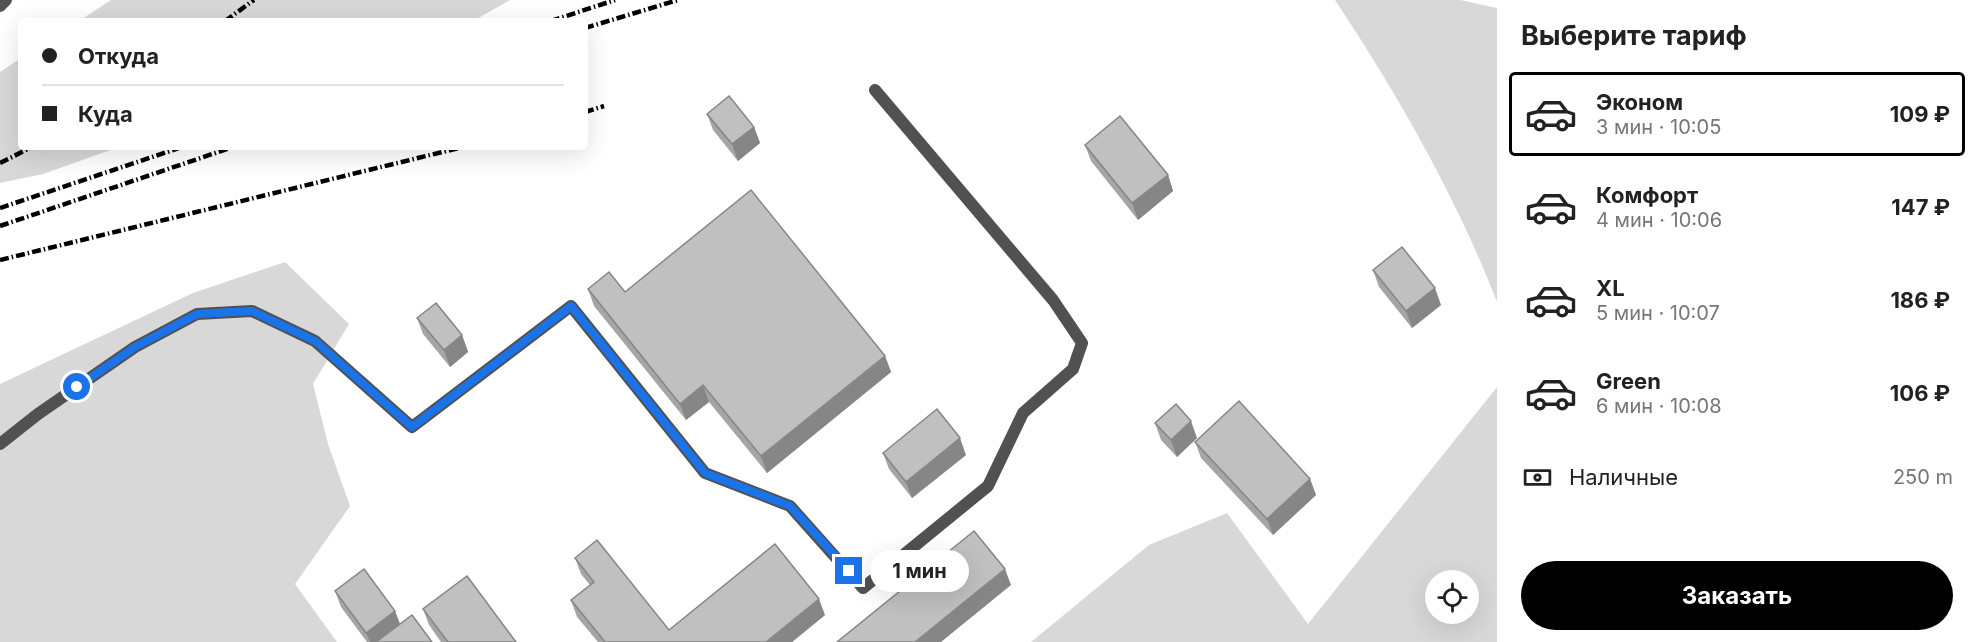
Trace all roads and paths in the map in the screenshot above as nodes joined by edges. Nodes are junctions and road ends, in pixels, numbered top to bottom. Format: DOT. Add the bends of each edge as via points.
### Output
graph roads {
  1 [pos="6,0"];
  2 [pos="0,6"];
  3 [pos="875,90"];
  4 [pos="0,444"];
  1 -- 2 [label="street"];
  3 -- 4 [label="street" via="1053,300 1082,343 1073,369 1023,413 988,486 863,588 790,506 705,473 571,306 412,427 315,341 252,311 197,314 135,347"];
}
